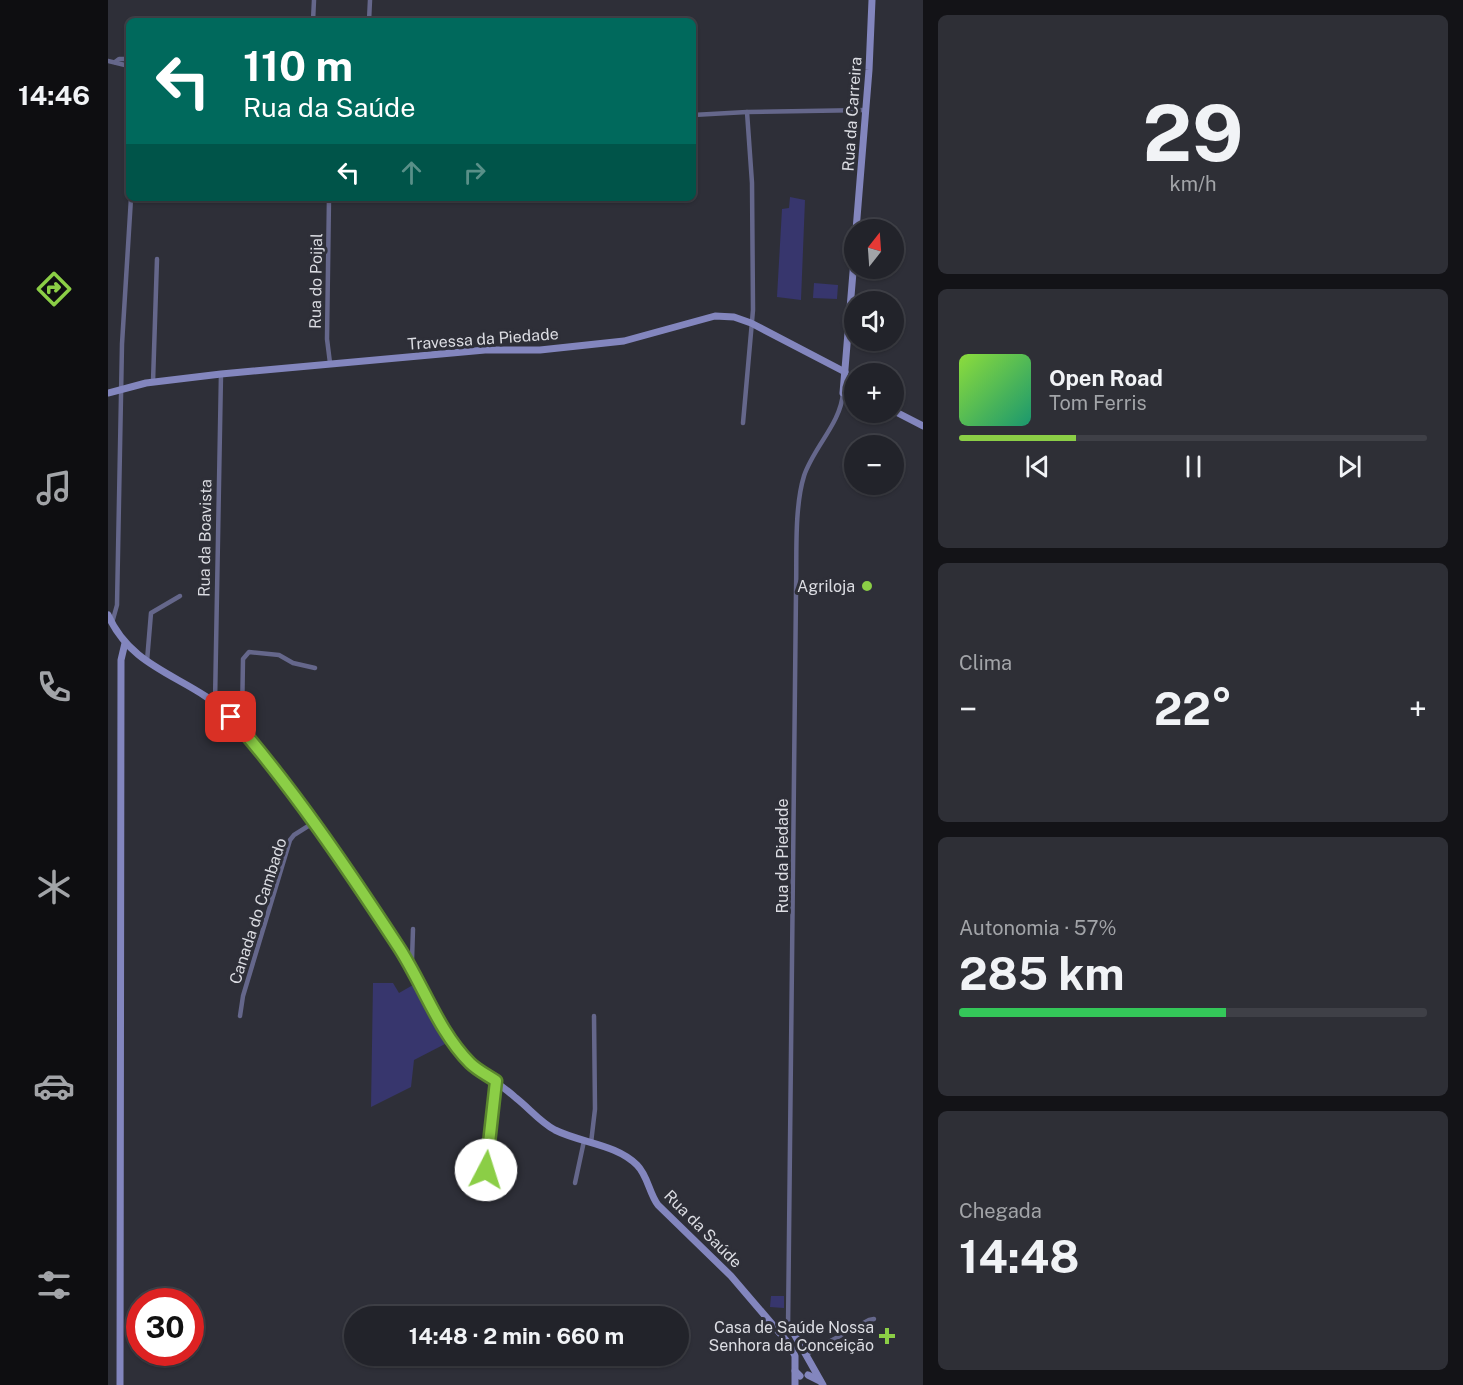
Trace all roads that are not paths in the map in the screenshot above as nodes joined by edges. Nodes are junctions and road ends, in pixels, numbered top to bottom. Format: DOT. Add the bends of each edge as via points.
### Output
graph roads {
  1 [pos="314,0"];
  2 [pos="370,0"];
  3 [pos="872,0"];
  4 [pos="313,18"];
  5 [pos="369,18"];
  6 [pos="126,59"];
  7 [pos="108,61"];
  8 [pos="115,62"];
  9 [pos="126,65"];
  10 [pos="866,110"];
  11 [pos="747,112"];
  12 [pos="696,116"];
  13 [pos="131,201"];
  14 [pos="329,201"];
  15 [pos="857,219"];
  16 [pos="157,259"];
  17 [pos="853,279"];
  18 [pos="751,323"];
  19 [pos="330,363"];
  20 [pos="847,363"];
  21 [pos="844,371"];
  22 [pos="221,374"];
  23 [pos="153,382"];
  24 [pos="844,386"];
  25 [pos="121,388"];
  26 [pos="108,393"];
  27 [pos="843,393"];
  28 [pos="904,416"];
  29 [pos="742,423"];
  30 [pos="923,426"];
  31 [pos="180,596"];
  32 [pos="108,615"];
  33 [pos="112,623"];
  34 [pos="124,643"];
  35 [pos="147,661"];
  36 [pos="315,668"];
  37 [pos="215,703"];
  38 [pos="239,727"];
  39 [pos="313,823"];
  40 [pos="413,929"];
  41 [pos="410,964"];
  42 [pos="240,1016"];
  43 [pos="594,1016"];
  44 [pos="496,1081"];
  45 [pos="588,1142"];
  46 [pos="481,1178"];
  47 [pos="575,1184"];
  48 [pos="874,1319"];
  49 [pos="776,1329"];
  50 [pos="788,1329"];
  51 [pos="785,1338"];
  52 [pos="805,1355"];
  53 [pos="812,1367"];
  54 [pos="801,1374"];
  55 [pos="823,1384"];
  56 [pos="120,1385"];
  57 [pos="795,1385"];
  1 -- 4 [label="street"];
  2 -- 5 [label="street"];
  3 -- 10 [label="street, Rua da Carreira"];
  6 -- 8 [label="street"];
  7 -- 8 [label="street"];
  8 -- 9 [label="street"];
  10 -- 11 [label="street"];
  10 -- 15 [label="street, Rua da Carreira"];
  11 -- 12 [label="street"];
  11 -- 18 [label="street" via="752,193"];
  13 -- 25 [label="street"];
  14 -- 19 [label="street, Rua do Poijal"];
  16 -- 23 [label="street"];
  17 -- 20 [label="street"];
  18 -- 19 [label="street, Travessa da Piedade" via="715,316 624,341"];
  18 -- 21 [label="street, Travessa da Piedade"];
  18 -- 29 [label="street"];
  19 -- 22 [label="street, Travessa da Piedade"];
  22 -- 23 [label="street, Travessa da Piedade"];
  22 -- 37 [label="street, Rua da Boavista"];
  23 -- 25 [label="street, Travessa da Piedade"];
  24 -- 27 [label="street"];
  25 -- 26 [label="street, Travessa da Piedade"];
  25 -- 33 [label="street" via="117,605"];
  27 -- 50 [label="street, Rua da Piedade" via="839,411 805,473 799,512"];
  28 -- 30 [label="street"];
  31 -- 35 [label="street" via="151,613"];
  32 -- 33 [label="street, Rua da Saúde"];
  33 -- 34 [label="street, Rua da Saúde"];
  34 -- 35 [label="street, Rua da Saúde"];
  34 -- 56 [label="street"];
  35 -- 37 [label="street, Rua da Saúde"];
  36 -- 38 [label="street" via="279,655 246,654"];
  37 -- 38 [label="street, Rua da Saúde"];
  38 -- 39 [label="street, Rua da Saúde"];
  39 -- 41 [label="street, Rua da Saúde"];
  39 -- 42 [label="street, Canada do Cambado" via="289,843"];
  40 -- 41 [label="street"];
  41 -- 44 [label="street, Rua da Saúde" via="456,1047 472,1065"];
  43 -- 45 [label="street" via="595,1109"];
  44 -- 45 [label="street, Rua da Saúde" via="548,1126"];
  44 -- 46 [label="street" via="486,1170"];
  45 -- 47 [label="street"];
  45 -- 49 [label="street, Rua da Saúde" via="637,1164 658,1205 731,1276"];
  48 -- 52 [label="street"];
  49 -- 50 [label="street"];
  49 -- 51 [label="street, Rua da Saúde"];
  50 -- 51 [label="street"];
  50 -- 52 [label="street"];
  51 -- 54 [label="street"];
  52 -- 53 [label="street"];
  53 -- 54 [label="street"];
  53 -- 55 [label="street"];
  54 -- 55 [label="street"];
  54 -- 57 [label="street"];
}
